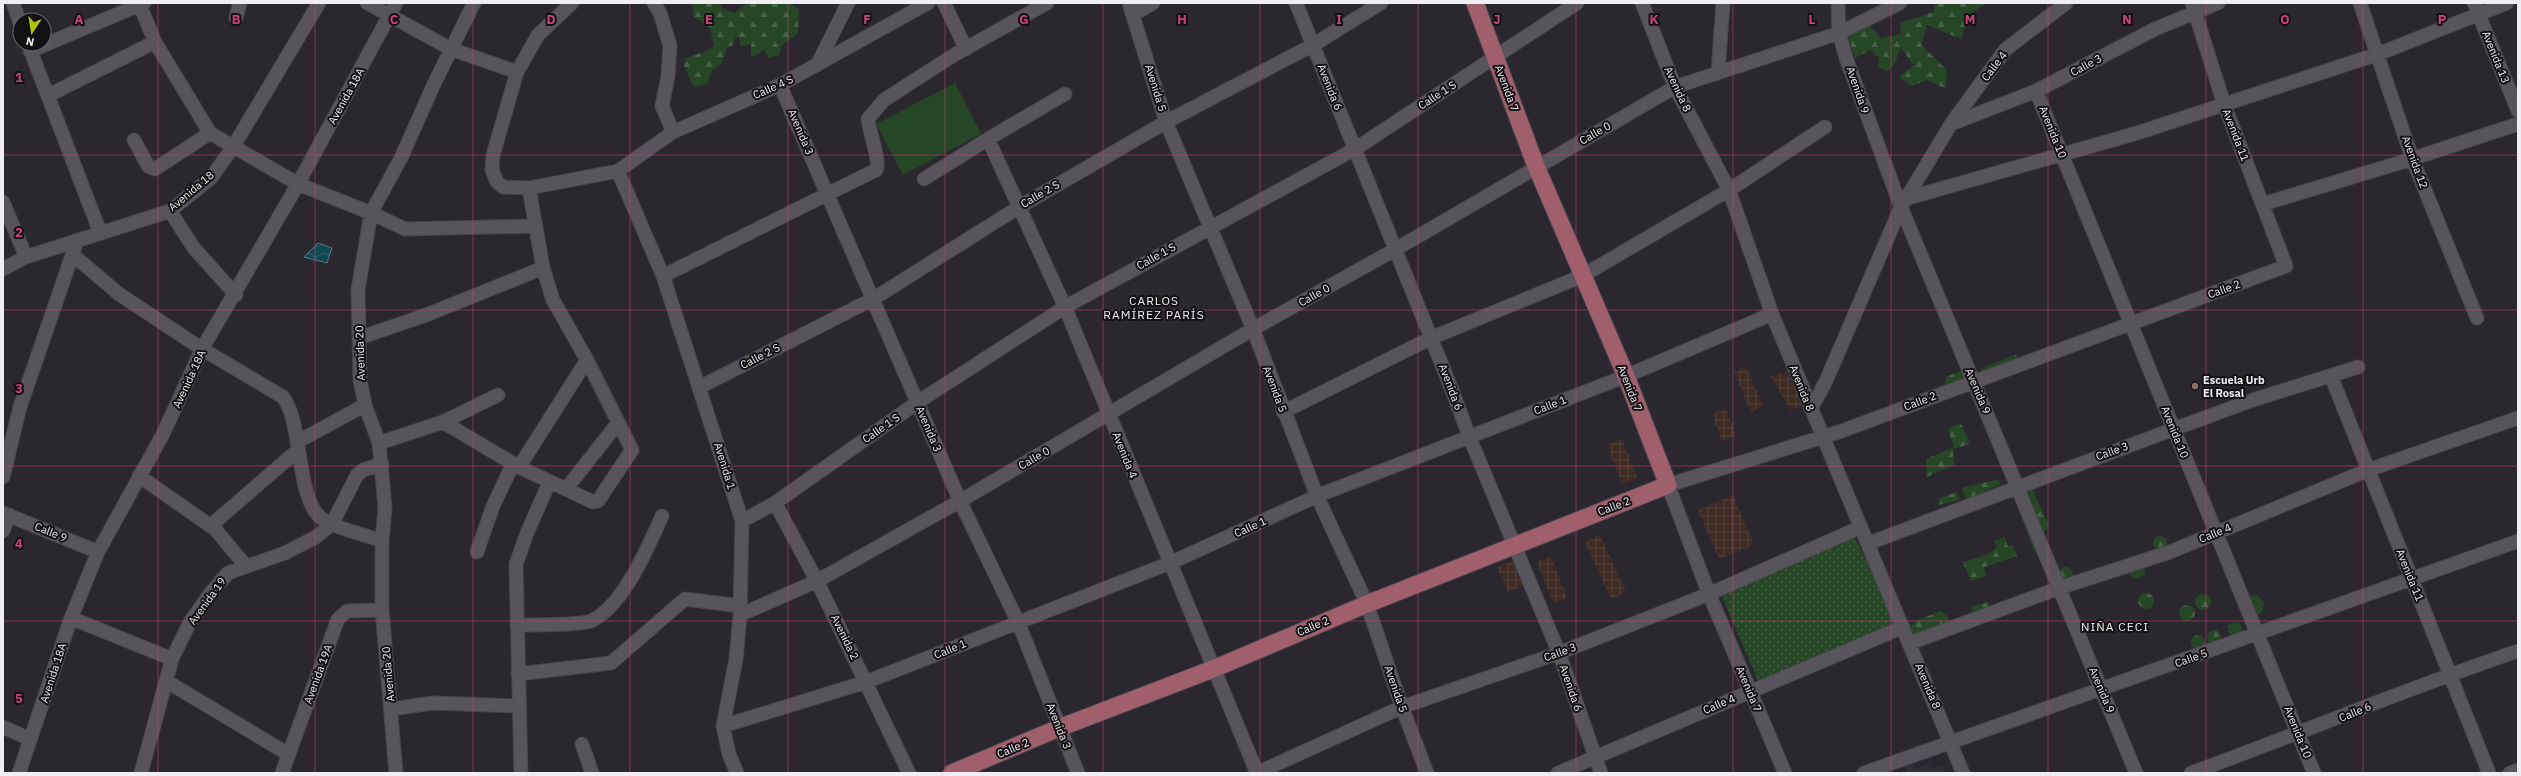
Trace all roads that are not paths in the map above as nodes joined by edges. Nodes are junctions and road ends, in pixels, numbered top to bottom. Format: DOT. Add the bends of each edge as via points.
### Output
graph roads {
  1 [pos="240,3"];
  2 [pos="319,3"];
  3 [pos="367,3"];
  4 [pos="396,3"];
  5 [pos="474,3"];
  6 [pos="572,3"];
  7 [pos="654,3"];
  8 [pos="848,3"];
  9 [pos="928,3"];
  10 [pos="944,3"];
  11 [pos="1048,3"];
  12 [pos="1153,3"];
  13 [pos="1296,3"];
  14 [pos="1381,3"];
  15 [pos="1475,3"];
  16 [pos="1642,3"];
  17 [pos="1723,3"];
  18 [pos="1838,3"];
  19 [pos="1900,3"];
  20 [pos="2066,3"];
  21 [pos="2218,3"];
  22 [pos="2360,3"];
  23 [pos="2474,3"];
  24 [pos="2507,3"];
  25 [pos="141,4"];
  26 [pos="1569,5"];
  27 [pos="2194,8"];
  28 [pos="1131,9"];
  29 [pos="2479,15"];
  30 [pos="391,16"];
  31 [pos="236,18"];
  32 [pos="1839,33"];
  33 [pos="52,39"];
  34 [pos="155,42"];
  35 [pos="1313,45"];
  36 [pos="451,49"];
  37 [pos="966,49"];
  38 [pos="31,52"];
  39 [pos="2378,54"];
  40 [pos="1495,58"];
  41 [pos="817,65"];
  42 [pos="517,72"];
  43 [pos="1718,72"];
  44 [pos="780,85"];
  45 [pos="1675,87"];
  46 [pos="2036,91"];
  47 [pos="1065,94"];
  48 [pos="49,96"];
  49 [pos="2224,104"];
  50 [pos="2518,111"];
  51 [pos="1166,122"];
  52 [pos="1951,124"];
  53 [pos="2518,124"];
  54 [pos="1825,127"];
  55 [pos="673,132"];
  56 [pos="210,133"];
  57 [pos="988,139"];
  58 [pos="134,140"];
  59 [pos="233,147"];
  60 [pos="1355,149"];
  61 [pos="2062,156"];
  62 [pos="2412,158"];
  63 [pos="1536,166"];
  64 [pos="618,171"];
  65 [pos="924,179"];
  66 [pos="298,184"];
  67 [pos="530,188"];
  68 [pos="1729,190"];
  69 [pos="828,195"];
  70 [pos="3,202"];
  71 [pos="1905,203"];
  72 [pos="2263,204"];
  73 [pos="1018,207"];
  74 [pos="170,211"];
  75 [pos="371,213"];
  76 [pos="536,226"];
  77 [pos="1210,226"];
  78 [pos="100,232"];
  79 [pos="77,241"];
  80 [pos="1396,249"];
  81 [pos="73,255"];
  82 [pos="26,257"];
  83 [pos="2286,266"];
  84 [pos="543,268"];
  85 [pos="3,269"];
  86 [pos="663,276"];
  87 [pos="1582,276"];
  88 [pos="236,295"];
  89 [pos="873,299"];
  90 [pos="1065,307"];
  91 [pos="1772,314"];
  92 [pos="2477,318"];
  93 [pos="2131,324"];
  94 [pos="1253,329"];
  95 [pos="359,338"];
  96 [pos="1431,338"];
  97 [pos="202,349"];
  98 [pos="587,360"];
  99 [pos="2358,367"];
  100 [pos="1626,376"];
  101 [pos="2331,376"];
  102 [pos="1974,381"];
  103 [pos="700,387"];
  104 [pos="498,395"];
  105 [pos="918,402"];
  106 [pos="365,405"];
  107 [pos="1811,409"];
  108 [pos="1283,412"];
  109 [pos="1108,414"];
  110 [pos="2518,418"];
  111 [pos="443,422"];
  112 [pos="618,423"];
  113 [pos="2174,428"];
  114 [pos="1469,436"];
  115 [pos="1823,437"];
  116 [pos="379,443"];
  117 [pos="297,447"];
  118 [pos="382,464"];
  119 [pos="516,465"];
  120 [pos="2368,470"];
  121 [pos="139,476"];
  122 [pos="3,478"];
  123 [pos="549,483"];
  124 [pos="1668,485"];
  125 [pos="2017,486"];
  126 [pos="566,489"];
  127 [pos="1317,496"];
  128 [pos="960,501"];
  129 [pos="775,503"];
  130 [pos="6,514"];
  131 [pos="662,516"];
  132 [pos="742,521"];
  133 [pos="332,524"];
  134 [pos="1862,527"];
  135 [pos="215,529"];
  136 [pos="3,531"];
  137 [pos="2216,532"];
  138 [pos="382,541"];
  139 [pos="2518,541"];
  140 [pos="1869,543"];
  141 [pos="1515,545"];
  142 [pos="98,552"];
  143 [pos="477,552"];
  144 [pos="1170,563"];
  145 [pos="246,565"];
  146 [pos="2410,578"];
  147 [pos="817,581"];
  148 [pos="2059,588"];
  149 [pos="1709,594"];
  150 [pos="1367,604"];
  151 [pos="382,610"];
  152 [pos="740,611"];
  153 [pos="71,618"];
  154 [pos="1018,622"];
  155 [pos="517,625"];
  156 [pos="1903,627"];
  157 [pos="2258,634"];
  158 [pos="1910,643"];
  159 [pos="2518,651"];
  160 [pos="1559,653"];
  161 [pos="172,659"];
  162 [pos="1214,669"];
  163 [pos="518,674"];
  164 [pos="2450,674"];
  165 [pos="166,681"];
  166 [pos="866,682"];
  167 [pos="2102,690"];
  168 [pos="1749,692"];
  169 [pos="518,706"];
  170 [pos="1402,707"];
  171 [pos="391,709"];
  172 [pos="723,726"];
  173 [pos="3,727"];
  174 [pos="1059,728"];
  175 [pos="2298,734"];
  176 [pos="30,739"];
  177 [pos="1952,742"];
  178 [pos="582,744"];
  179 [pos="288,754"];
  180 [pos="1595,758"];
  181 [pos="2518,770"];
  182 [pos="19,773"];
  183 [pos="141,773"];
  184 [pos="282,773"];
  185 [pos="396,773"];
  186 [pos="521,773"];
  187 [pos="592,773"];
  188 [pos="737,773"];
  189 [pos="909,773"];
  190 [pos="952,773"];
  191 [pos="1078,773"];
  192 [pos="1257,773"];
  193 [pos="1427,773"];
  194 [pos="1558,773"];
  195 [pos="1601,773"];
  196 [pos="1785,773"];
  197 [pos="1864,773"];
  198 [pos="1963,773"];
  199 [pos="2136,773"];
  200 [pos="2191,773"];
  201 [pos="2314,773"];
  202 [pos="2489,773"];
  203 [pos="2510,773"];
  1 -- 31 [label="street"];
  2 -- 59 [label="street, Avenida 18"];
  3 -- 30 [label="street"];
  4 -- 30 [label="street, Avenida 18A"];
  5 -- 36 [label="street, Avenida 20"];
  6 -- 42 [label="street" via="538,35"];
  7 -- 55 [label="street" via="660,13 670,46 662,106"];
  8 -- 41 [label="street"];
  9 -- 41 [label="street, Calle 4 S"];
  10 -- 37 [label="street"];
  11 -- 37 [label="street"];
  12 -- 28 [label="street"];
  13 -- 35 [label="street, Avenida 6"];
  14 -- 35 [label="street, Calle 2 S"];
  15 -- 40 [label="main road, Avenida 7"];
  16 -- 45 [label="street, Avenida 8"];
  17 -- 43 [label="street"];
  18 -- 32 [label="street, Avenida 9"];
  19 -- 32 [label="street, Calle 0"];
  20 -- 52 [label="street, Calle 4" via="2005,50"];
  21 -- 27 [label="street, Calle 3"];
  22 -- 39 [label="street, Avenida 12"];
  23 -- 29 [label="street, Avenida 13"];
  24 -- 29 [label="street"];
  25 -- 33 [label="street"];
  25 -- 34 [label="street"];
  26 -- 40 [label="street, Calle 1 S"];
  27 -- 46 [label="street, Calle 3"];
  27 -- 49 [label="street, Avenida 11"];
  28 -- 51 [label="street, Avenida 5"];
  29 -- 39 [label="street"];
  29 -- 50 [label="street, Avenida 13"];
  30 -- 36 [label="street"];
  30 -- 66 [label="street, Avenida 18A"];
  32 -- 43 [label="street, Calle 0"];
  32 -- 71 [label="street, Avenida 9" via="1861,99"];
  34 -- 48 [label="street"];
  34 -- 56 [label="street"];
  35 -- 51 [label="street, Calle 2 S"];
  35 -- 60 [label="street, Avenida 6"];
  36 -- 42 [label="street"];
  36 -- 75 [label="street, Avenida 20" via="401,158"];
  37 -- 69 [label="street" via="884,100 872,112 868,119 869,129 878,168"];
  38 -- 48 [label="street"];
  39 -- 49 [label="street"];
  39 -- 62 [label="street, Avenida 12"];
  40 -- 60 [label="street, Calle 1 S"];
  40 -- 63 [label="main road, Avenida 7"];
  41 -- 44 [label="street, Calle 4 S"];
  42 -- 67 [label="street" via="493,155 492,170 497,182 503,187"];
  43 -- 45 [label="street, Calle 0"];
  44 -- 55 [label="street, Calle 4 S"];
  44 -- 69 [label="street, Avenida 3"];
  45 -- 63 [label="street, Calle 0"];
  45 -- 68 [label="street, Avenida 8"];
  46 -- 52 [label="street, Calle 3"];
  46 -- 61 [label="street, Avenida 10"];
  47 -- 57 [label="street"];
  48 -- 78 [label="street"];
  49 -- 61 [label="street"];
  49 -- 72 [label="street, Avenida 11"];
  51 -- 73 [label="street, Calle 2 S"];
  51 -- 77 [label="street, Avenida 5"];
  52 -- 71 [label="street, Calle 4"];
  53 -- 62 [label="street"];
  54 -- 68 [label="street"];
  55 -- 64 [label="street, Calle 4 S"];
  56 -- 58 [label="street" via="155,169 148,166"];
  56 -- 59 [label="street"];
  57 -- 65 [label="street"];
  57 -- 73 [label="street, Avenida 4"];
  59 -- 66 [label="street"];
  59 -- 74 [label="street, Avenida 18" via="211,178"];
  60 -- 77 [label="street, Calle 1 S"];
  60 -- 80 [label="street, Avenida 6"];
  61 -- 71 [label="street"];
  61 -- 93 [label="street, Avenida 10"];
  62 -- 72 [label="street"];
  62 -- 92 [label="street, Avenida 12"];
  63 -- 80 [label="street, Calle 0"];
  63 -- 87 [label="main road, Avenida 7"];
  64 -- 67 [label="street"];
  64 -- 86 [label="street, Avenida 1"];
  66 -- 75 [label="street"];
  66 -- 88 [label="street, Avenida 18A"];
  67 -- 76 [label="street"];
  68 -- 87 [label="street"];
  68 -- 91 [label="street, Avenida 8"];
  69 -- 86 [label="street"];
  69 -- 89 [label="street, Avenida 3"];
  70 -- 82 [label="street"];
  71 -- 102 [label="street, Avenida 9"];
  71 -- 107 [label="street, Calle 4" via="1826,381"];
  72 -- 83 [label="street, Avenida 11"];
  73 -- 89 [label="street, Calle 2 S"];
  73 -- 90 [label="street, Avenida 4"];
  74 -- 78 [label="street, Avenida 18"];
  74 -- 88 [label="street" via="193,247"];
  75 -- 76 [label="street" via="405,229 415,230"];
  75 -- 95 [label="street, Avenida 20" via="358,290"];
  76 -- 84 [label="street"];
  77 -- 90 [label="street, Calle 1 S"];
  77 -- 94 [label="street, Avenida 5"];
  78 -- 79 [label="street, Avenida 18"];
  79 -- 81 [label="street"];
  79 -- 82 [label="street, Avenida 18"];
  80 -- 94 [label="street, Calle 0"];
  80 -- 96 [label="street, Avenida 6"];
  81 -- 97 [label="street" via="119,294"];
  81 -- 122 [label="street" via="20,407"];
  82 -- 85 [label="street, Avenida 18"];
  83 -- 93 [label="street, Calle 2"];
  84 -- 95 [label="street" via="426,315"];
  84 -- 98 [label="street" via="553,300"];
  86 -- 103 [label="street, Avenida 1"];
  87 -- 96 [label="street"];
  87 -- 100 [label="main road, Avenida 7"];
  88 -- 97 [label="street, Avenida 18A"];
  89 -- 103 [label="street, Calle 2 S"];
  89 -- 105 [label="street, Avenida 3"];
  90 -- 105 [label="street, Calle 1 S"];
  90 -- 109 [label="street, Avenida 4"];
  91 -- 100 [label="street, Calle 1"];
  91 -- 107 [label="street, Avenida 8"];
  93 -- 102 [label="street, Calle 2"];
  93 -- 113 [label="street, Avenida 10"];
  94 -- 108 [label="street, Avenida 5"];
  94 -- 109 [label="street, Calle 0"];
  95 -- 106 [label="street, Avenida 20" via="360,380"];
  96 -- 108 [label="street"];
  96 -- 114 [label="street, Avenida 6"];
  97 -- 117 [label="street" via="284,398 289,404"];
  97 -- 121 [label="street, Avenida 18A" via="163,434"];
  98 -- 112 [label="street"];
  98 -- 119 [label="street"];
  99 -- 101 [label="street, Calle 3"];
  100 -- 114 [label="street, Calle 1"];
  100 -- 124 [label="main road, Avenida 7"];
  101 -- 113 [label="street, Calle 3"];
  101 -- 120 [label="street, Avenida 11"];
  102 -- 115 [label="street, Calle 2"];
  102 -- 125 [label="street, Avenida 9"];
  103 -- 132 [label="street, Avenida 1"];
  104 -- 111 [label="street"];
  105 -- 128 [label="street, Avenida 3"];
  105 -- 129 [label="street, Calle 1 S"];
  106 -- 116 [label="street, Avenida 20"];
  106 -- 117 [label="street"];
  107 -- 115 [label="street, Avenida 8"];
  108 -- 127 [label="street, Avenida 5"];
  109 -- 128 [label="street, Calle 0"];
  109 -- 144 [label="street, Avenida 4"];
  110 -- 120 [label="street, Calle 4"];
  111 -- 116 [label="street"];
  111 -- 119 [label="street"];
  112 -- 126 [label="street"];
  112 -- 126 [label="street" via="632,450 598,501 588,500"];
  113 -- 125 [label="street, Calle 3"];
  113 -- 137 [label="street, Avenida 10"];
  114 -- 127 [label="street, Calle 1"];
  114 -- 141 [label="street, Avenida 6"];
  115 -- 124 [label="street, Calle 2"];
  115 -- 134 [label="street, Avenida 8"];
  116 -- 118 [label="street, Avenida 20"];
  117 -- 133 [label="street" via="312,506 323,520"];
  117 -- 135 [label="street" via="216,521"];
  118 -- 133 [label="street, Avenida 19" via="363,470 357,475"];
  118 -- 138 [label="street, Avenida 20" via="385,508"];
  119 -- 123 [label="street"];
  119 -- 143 [label="street" via="493,506"];
  120 -- 137 [label="street, Calle 4"];
  120 -- 146 [label="street, Avenida 11"];
  121 -- 135 [label="street"];
  121 -- 142 [label="street, Avenida 18A"];
  123 -- 126 [label="street"];
  123 -- 155 [label="street" via="526,533 516,564"];
  124 -- 141 [label="main road, Calle 2"];
  124 -- 149 [label="street, Avenida 7"];
  125 -- 140 [label="street, Calle 3"];
  125 -- 148 [label="street, Avenida 9"];
  127 -- 144 [label="street, Calle 1"];
  127 -- 150 [label="street, Avenida 5"];
  128 -- 147 [label="street, Calle 0"];
  128 -- 154 [label="street, Avenida 3"];
  129 -- 132 [label="street, Calle 1 S"];
  129 -- 147 [label="street, Avenida 2"];
  130 -- 136 [label="street"];
  130 -- 142 [label="street, Calle 9"];
  131 -- 155 [label="street" via="621,593 603,614 589,622"];
  132 -- 152 [label="street, Avenida 1"];
  133 -- 138 [label="street"];
  133 -- 145 [label="street, Avenida 19" via="285,553"];
  134 -- 140 [label="street, Avenida 8"];
  134 -- 149 [label="street, Calle 3"];
  135 -- 145 [label="street"];
  137 -- 148 [label="street, Calle 4" via="2170,552"];
  137 -- 157 [label="street, Avenida 10"];
  138 -- 151 [label="street, Avenida 20"];
  139 -- 146 [label="street, Calle 5"];
  140 -- 156 [label="street, Avenida 8"];
  141 -- 150 [label="main road, Calle 2"];
  141 -- 160 [label="street, Avenida 6"];
  142 -- 153 [label="street, Avenida 18A"];
  144 -- 154 [label="street, Calle 1"];
  144 -- 162 [label="street, Avenida 4"];
  145 -- 161 [label="street, Avenida 19" via="228,573 209,595 190,622"];
  146 -- 157 [label="street, Calle 5"];
  146 -- 164 [label="street, Avenida 11"];
  147 -- 152 [label="street, Calle 0"];
  147 -- 166 [label="street, Avenida 2"];
  148 -- 158 [label="street, Calle 4"];
  148 -- 167 [label="street, Avenida 9"];
  149 -- 160 [label="street, Calle 3"];
  149 -- 168 [label="street, Avenida 7"];
  150 -- 162 [label="main road, Calle 2"];
  150 -- 170 [label="street, Avenida 5"];
  151 -- 171 [label="street, Avenida 20"];
  151 -- 179 [label="street, Avenida 19A" via="347,611 338,619"];
  152 -- 163 [label="street" via="685,599 611,663"];
  152 -- 172 [label="street, Avenida 1" via="736,659"];
  153 -- 161 [label="street"];
  153 -- 176 [label="street, Avenida 18A"];
  154 -- 166 [label="street, Calle 1"];
  154 -- 174 [label="street, Avenida 3"];
  155 -- 163 [label="street"];
  156 -- 158 [label="street, Avenida 8"];
  156 -- 168 [label="street, Calle 4"];
  157 -- 167 [label="street, Calle 5"];
  157 -- 175 [label="street, Avenida 10"];
  158 -- 177 [label="street, Avenida 8"];
  159 -- 164 [label="street, Calle 6"];
  160 -- 170 [label="street, Calle 3"];
  160 -- 180 [label="street, Avenida 6"];
  161 -- 165 [label="street, Avenida 19"];
  162 -- 174 [label="main road, Calle 2"];
  162 -- 192 [label="street, Avenida 4"];
  163 -- 169 [label="street"];
  164 -- 175 [label="street, Calle 6"];
  164 -- 202 [label="street, Avenida 11"];
  165 -- 179 [label="street"];
  165 -- 183 [label="street, Avenida 19"];
  166 -- 172 [label="street, Calle 1"];
  166 -- 189 [label="street, Avenida 2"];
  167 -- 177 [label="street, Calle 5"];
  167 -- 199 [label="street, Avenida 9"];
  168 -- 180 [label="street, Calle 4"];
  168 -- 196 [label="street, Avenida 7"];
  169 -- 171 [label="street" via="432,703"];
  169 -- 186 [label="street"];
  170 -- 192 [label="street, Calle 3"];
  170 -- 193 [label="street, Avenida 5"];
  171 -- 185 [label="street, Avenida 20"];
  172 -- 188 [label="street, Avenida 1" via="729,754"];
  173 -- 176 [label="street"];
  174 -- 190 [label="main road, Calle 2"];
  174 -- 191 [label="street, Avenida 3"];
  175 -- 200 [label="street, Calle 6"];
  175 -- 201 [label="street, Avenida 10"];
  176 -- 182 [label="street, Avenida 18A"];
  177 -- 197 [label="street, Calle 5"];
  177 -- 198 [label="street, Avenida 8"];
  178 -- 187 [label="street"];
  179 -- 184 [label="street, Avenida 19A"];
  180 -- 194 [label="street, Calle 4"];
  180 -- 195 [label="street, Avenida 6"];
  181 -- 203 [label="street"];
}
